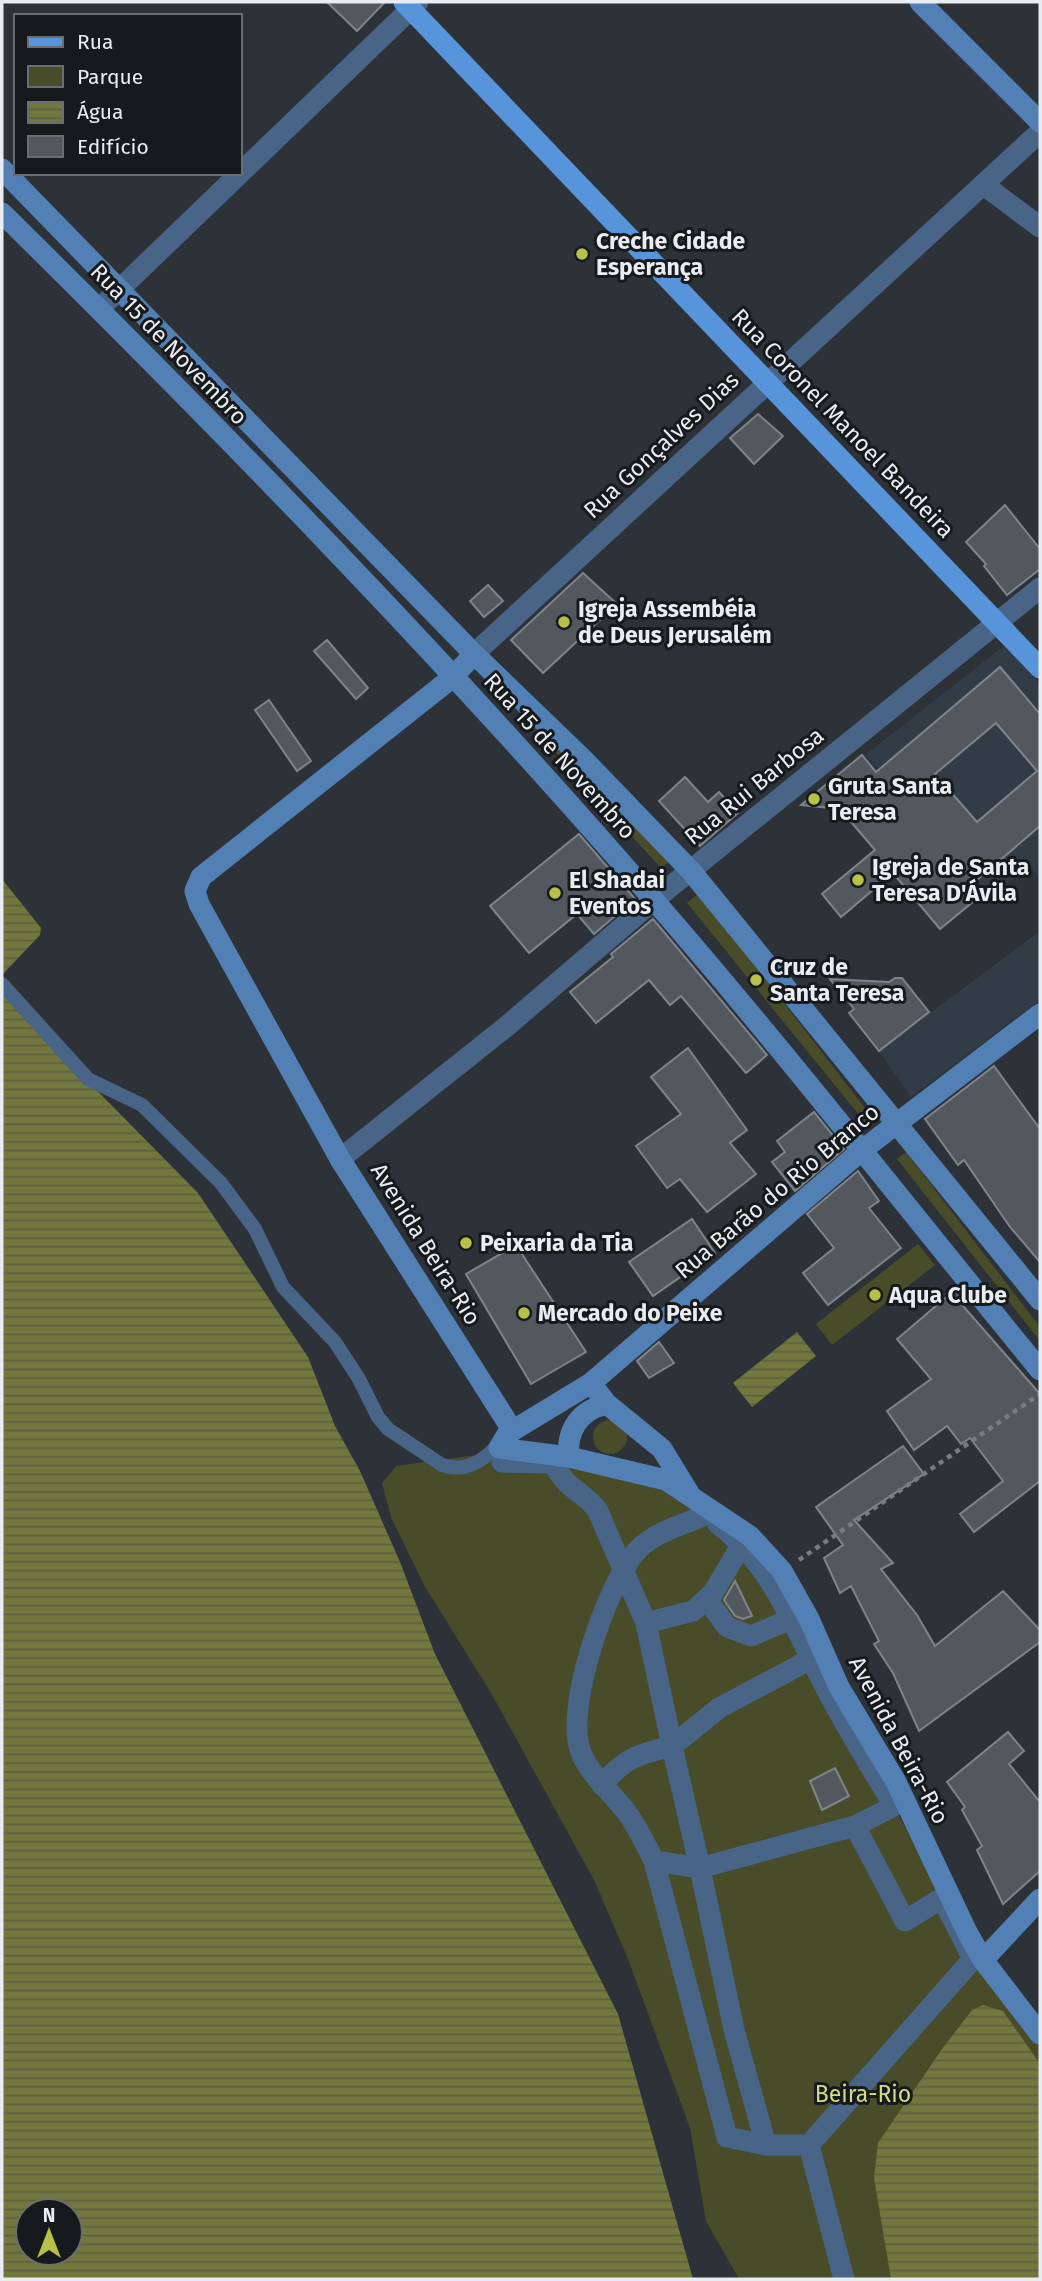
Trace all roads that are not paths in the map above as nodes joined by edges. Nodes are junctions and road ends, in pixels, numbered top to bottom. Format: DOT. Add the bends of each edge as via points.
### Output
graph roads {
  1 [pos="920,2"];
  2 [pos="411,4"];
  3 [pos="1040,122"];
  4 [pos="1040,132"];
  5 [pos="2,169"];
  6 [pos="242,170"];
  7 [pos="236,175"];
  8 [pos="984,185"];
  9 [pos="2,213"];
  10 [pos="1040,227"];
  11 [pos="121,288"];
  12 [pos="99,309"];
  13 [pos="768,382"];
  14 [pos="1040,588"];
  15 [pos="997,623"];
  16 [pos="474,654"];
  17 [pos="1040,668"];
  18 [pos="453,677"];
  19 [pos="691,871"];
  20 [pos="654,900"];
  21 [pos="2,984"];
  22 [pos="1040,1014"];
  23 [pos="897,1124"];
  24 [pos="861,1151"];
  25 [pos="340,1159"];
  26 [pos="1040,1300"];
  27 [pos="1040,1370"];
  28 [pos="591,1383"];
  29 [pos="607,1404"];
  30 [pos="645,1434"];
  31 [pos="504,1446"];
  32 [pos="562,1461"];
  33 [pos="633,1472"];
  34 [pos="689,1493"];
  35 [pos="703,1516"];
  36 [pos="742,1544"];
  37 [pos="622,1572"];
  38 [pos="712,1606"];
  39 [pos="791,1619"];
  40 [pos="646,1623"];
  41 [pos="811,1659"];
  42 [pos="672,1746"];
  43 [pos="602,1785"];
  44 [pos="855,1826"];
  45 [pos="654,1861"];
  46 [pos="700,1868"];
  47 [pos="1040,1899"];
  48 [pos="978,1959"];
  49 [pos="1040,2034"];
  50 [pos="1040,2045"];
  51 [pos="766,2145"];
  52 [pos="809,2145"];
  53 [pos="844,2279"];
  1 -- 3 [label="main road"];
  2 -- 6 [label="street"];
  2 -- 13 [label="main road, Rua Coronel Manoel Bandeira"];
  4 -- 8 [label="street, Rua Gonçalves Dias"];
  5 -- 11 [label="main road, Rua 15 de Novembro"];
  7 -- 11 [label="street"];
  8 -- 10 [label="street"];
  8 -- 13 [label="street, Rua Gonçalves Dias"];
  9 -- 12 [label="main road, Rua 15 de Novembro"];
  11 -- 12 [label="street"];
  11 -- 16 [label="main road, Rua 15 de Novembro"];
  12 -- 18 [label="main road, Rua 15 de Novembro"];
  13 -- 15 [label="main road, Rua Coronel Manoel Bandeira"];
  13 -- 16 [label="street, Rua Gonçalves Dias"];
  14 -- 15 [label="street, Rua Rui Barbosa"];
  15 -- 17 [label="main road, Rua Coronel Manoel Bandeira"];
  15 -- 19 [label="street, Rua Rui Barbosa"];
  16 -- 18 [label="main road"];
  16 -- 19 [label="main road, Rua 15 de Novembro" via="583,758"];
  18 -- 20 [label="main road, Rua 15 de Novembro"];
  18 -- 25 [label="main road, Avenida Beira-Rio" via="201,877 195,891"];
  19 -- 20 [label="street, Rua Rui Barbosa"];
  19 -- 23 [label="main road, Rua 15 de Novembro"];
  20 -- 24 [label="main road, Rua 15 de Novembro"];
  20 -- 25 [label="street, Rua Rui Barbosa" via="508,1026"];
  21 -- 31 [label="lane" via="88,1079 142,1105 221,1183 255,1229 283,1287 335,1342 388,1429 452,1468 472,1465"];
  22 -- 23 [label="main road, Rua Barão do Rio Branco"];
  23 -- 24 [label="main road, Rua Barão do Rio Branco"];
  23 -- 26 [label="main road, Rua 15 de Novembro"];
  24 -- 27 [label="main road, Rua 15 de Novembro"];
  24 -- 28 [label="main road, Rua Barão do Rio Branco"];
  25 -- 31 [label="main road, Avenida Beira-Rio"];
  28 -- 29 [label="main road, Avenida Beira-Rio"];
  28 -- 31 [label="main road, Rua Barão do Rio Branco"];
  29 -- 30 [label="main road, Avenida Beira-Rio"];
  29 -- 32 [label="main road" via="579,1418"];
  30 -- 33 [label="main road" via="644,1455"];
  30 -- 34 [label="main road, Avenida Beira-Rio" via="667,1455"];
  31 -- 32 [label="main road, Avenida Beira-Rio" via="503,1451"];
  32 -- 33 [label="main road, Avenida Beira-Rio"];
  32 -- 35 [label="street" via="658,1486"];
  32 -- 37 [label="street" via="562,1480 598,1511"];
  33 -- 34 [label="main road, Avenida Beira-Rio" via="666,1480"];
  34 -- 48 [label="main road, Avenida Beira-Rio" via="750,1536 782,1571 839,1687 896,1782"];
  35 -- 36 [label="street"];
  35 -- 37 [label="street" via="656,1536 635,1552"];
  36 -- 39 [label="street" via="772,1581"];
  36 -- 40 [label="street" via="713,1593 693,1611"];
  37 -- 40 [label="street"];
  37 -- 43 [label="street" via="584,1674 577,1710 577,1741"];
  38 -- 39 [label="street" via="727,1627 751,1636"];
  39 -- 41 [label="street"];
  40 -- 42 [label="street"];
  41 -- 42 [label="street" via="719,1708"];
  41 -- 44 [label="street" via="894,1806"];
  42 -- 43 [label="street" via="636,1755 616,1767"];
  42 -- 46 [label="street"];
  43 -- 45 [label="street" via="638,1829"];
  44 -- 46 [label="street"];
  44 -- 48 [label="street" via="905,1921 942,1898"];
  45 -- 46 [label="street"];
  45 -- 51 [label="street" via="727,2137"];
  46 -- 51 [label="street" via="734,2031"];
  47 -- 48 [label="main road"];
  48 -- 49 [label="main road, Avenida Beira-Rio"];
  48 -- 50 [label="street"];
  48 -- 52 [label="street"];
  51 -- 52 [label="street"];
  52 -- 53 [label="street"];
}
